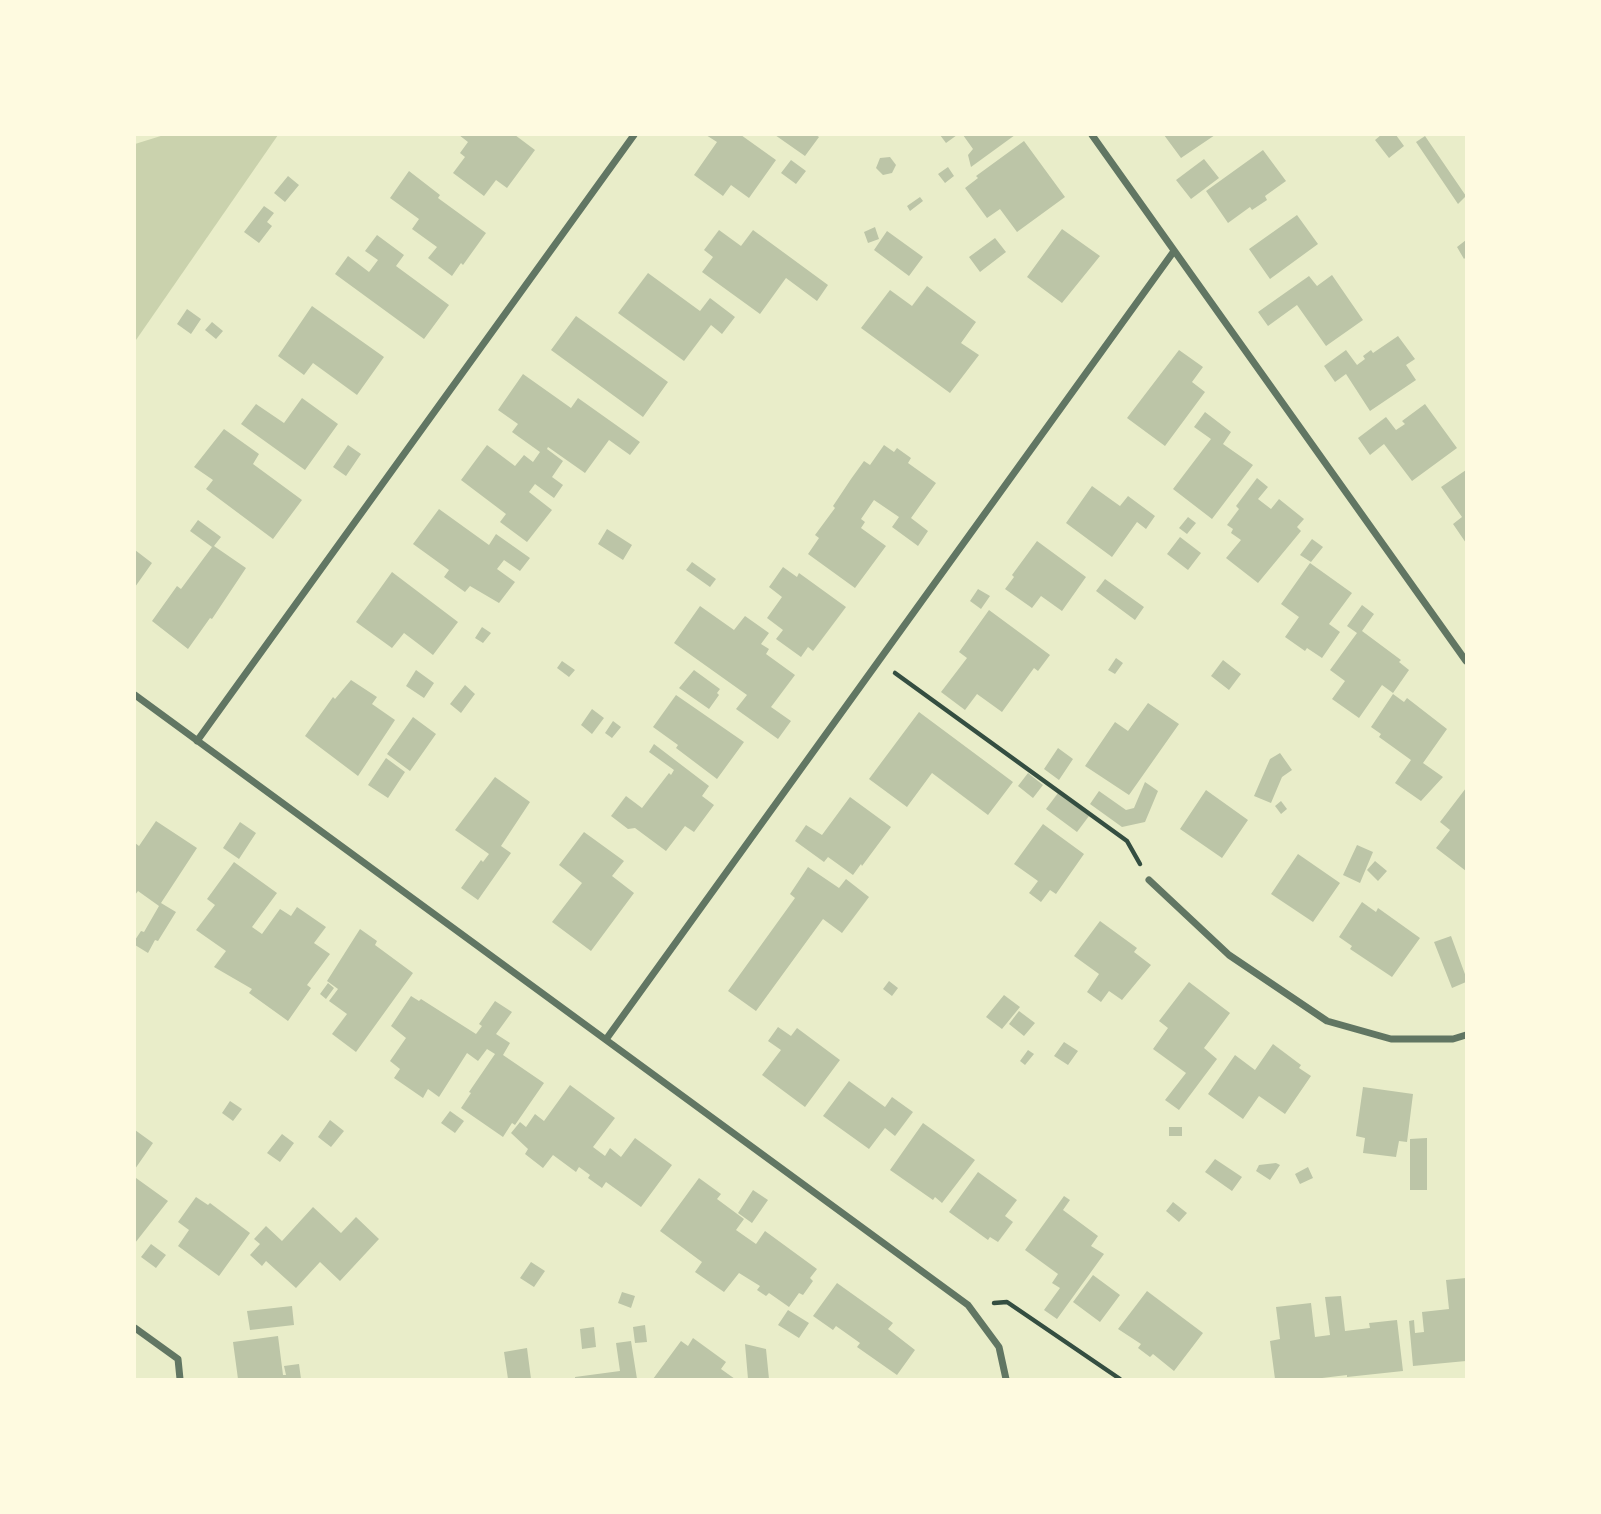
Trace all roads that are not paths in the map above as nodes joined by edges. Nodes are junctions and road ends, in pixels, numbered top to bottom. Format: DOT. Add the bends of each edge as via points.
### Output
graph roads {
  1 [pos="634,135"];
  2 [pos="1092,135"];
  3 [pos="1174,251"];
  4 [pos="1466,661"];
  5 [pos="135,695"];
  6 [pos="197,741"];
  7 [pos="1149,880"];
  8 [pos="1466,1035"];
  9 [pos="607,1038"];
  10 [pos="135,1328"];
  11 [pos="180,1379"];
  12 [pos="1006,1379"];
  1 -- 6 [label="street"];
  2 -- 3 [label="street"];
  3 -- 4 [label="street"];
  3 -- 9 [label="street"];
  5 -- 6 [label="street"];
  6 -- 9 [label="street"];
  7 -- 8 [label="street" via="1229,955 1327,1021 1391,1040"];
  9 -- 12 [label="street" via="968,1305 999,1347"];
  10 -- 11 [label="street" via="178,1359"];
}
